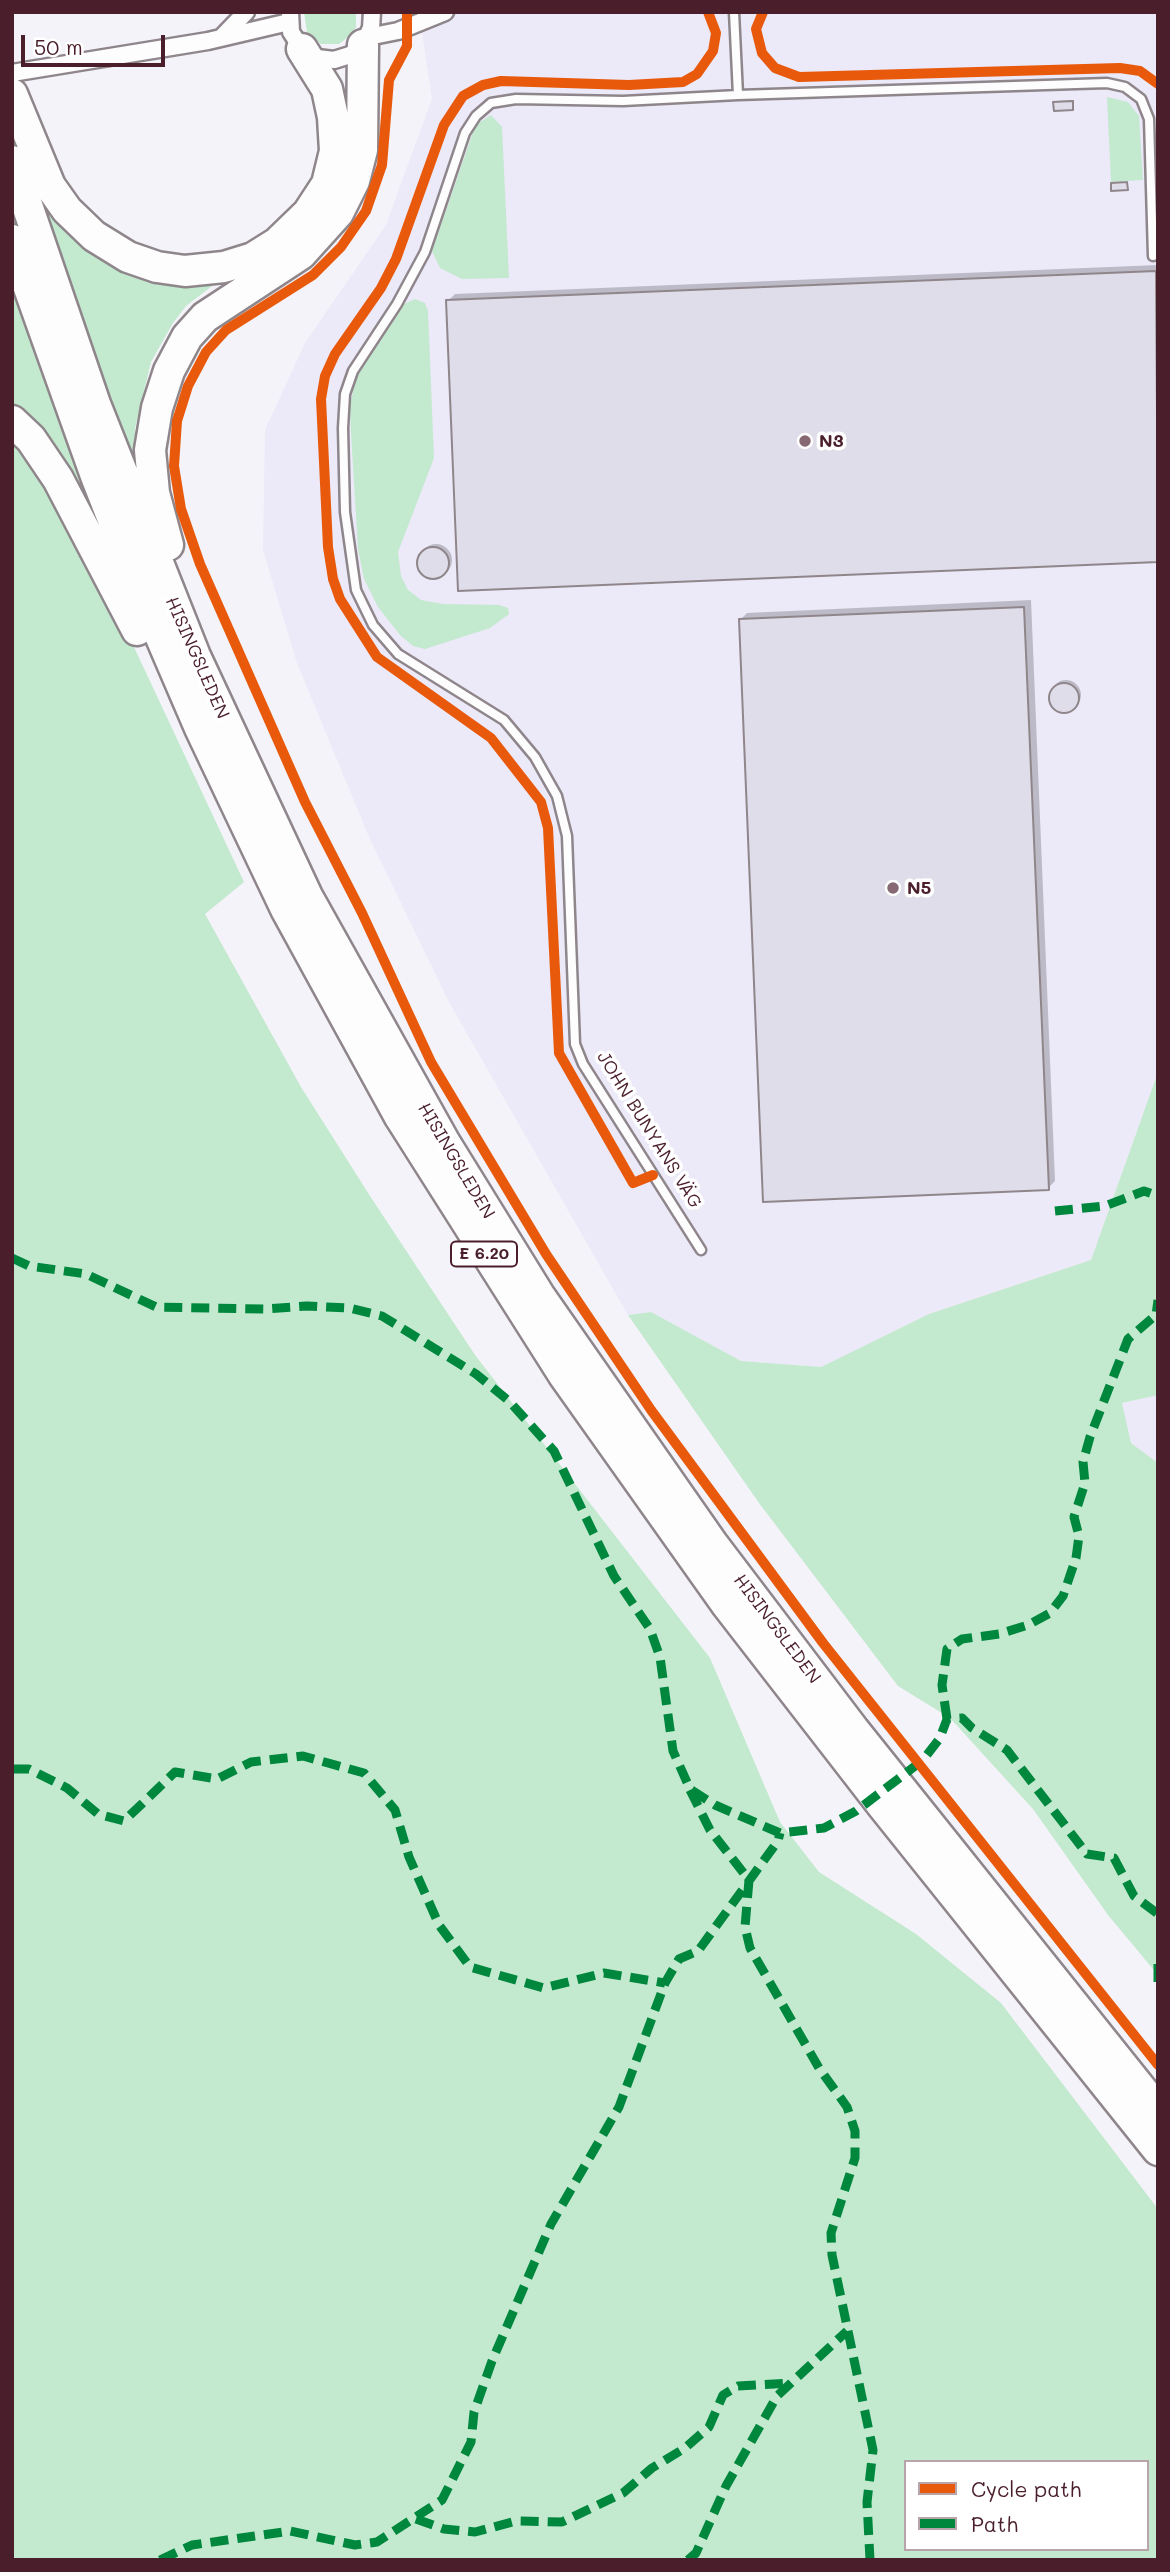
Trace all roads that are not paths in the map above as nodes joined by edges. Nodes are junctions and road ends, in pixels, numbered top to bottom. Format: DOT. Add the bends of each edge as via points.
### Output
graph roads {
  1 [pos="246,12"];
  2 [pos="372,12"];
  3 [pos="445,12"];
  4 [pos="734,12"];
  5 [pos="289,17"];
  6 [pos="220,38"];
  7 [pos="365,41"];
  8 [pos="303,49"];
  9 [pos="15,79"];
  10 [pos="738,95"];
  11 [pos="12,161"];
  12 [pos="12,240"];
  13 [pos="1153,256"];
  14 [pos="12,421"];
  15 [pos="195,656"];
  16 [pos="247,827"];
  17 [pos="701,1250"];
  18 [pos="1158,2110"];
  19 [pos="1158,2150"];
  1 -- 6 [label="street"];
  2 -- 7 [label="street"];
  3 -- 7 [label="street"];
  4 -- 10 [label="lane"];
  5 -- 6 [label="street"];
  5 -- 8 [label="street"];
  6 -- 9 [label="street"];
  7 -- 8 [label="street" via="350,55 334,60 317,58"];
  7 -- 15 [label="highway" via="362,150 354,181 338,213 301,254 205,317 180,348 157,408 150,450 154,493 170,551 203,634"];
  8 -- 9 [label="highway" via="327,89 333,117 335,151 327,184 308,213 277,243 238,263 205,270 157,267 128,257 94,236 67,210 51,186"];
  10 -- 13 [label="lane, JOHN BUNYANS VÄG" via="1107,83 1125,88 1141,99 1149,119"];
  10 -- 17 [label="lane, JOHN BUNYANS VÄG" via="491,103 465,133 425,252 353,371 345,394 345,512 356,590 373,625 398,654 504,720 535,757 557,796 567,836 575,1044 583,1064"];
  11 -- 15 [label="highway, HISINGSLEDEN / E 6.20" via="95,404"];
  12 -- 16 [label="highway, HISINGSLEDEN / E 6.20" via="141,591"];
  14 -- 16 [label="highway" via="40,451 86,528 225,818"];
  15 -- 18 [label="highway, HISINGSLEDEN / E 6.20" via="290,862 347,971 451,1154 539,1295 634,1436 785,1641"];
  16 -- 19 [label="highway, HISINGSLEDEN / E 6.20" via="286,909 400,1117 570,1385 799,1699"];
}
